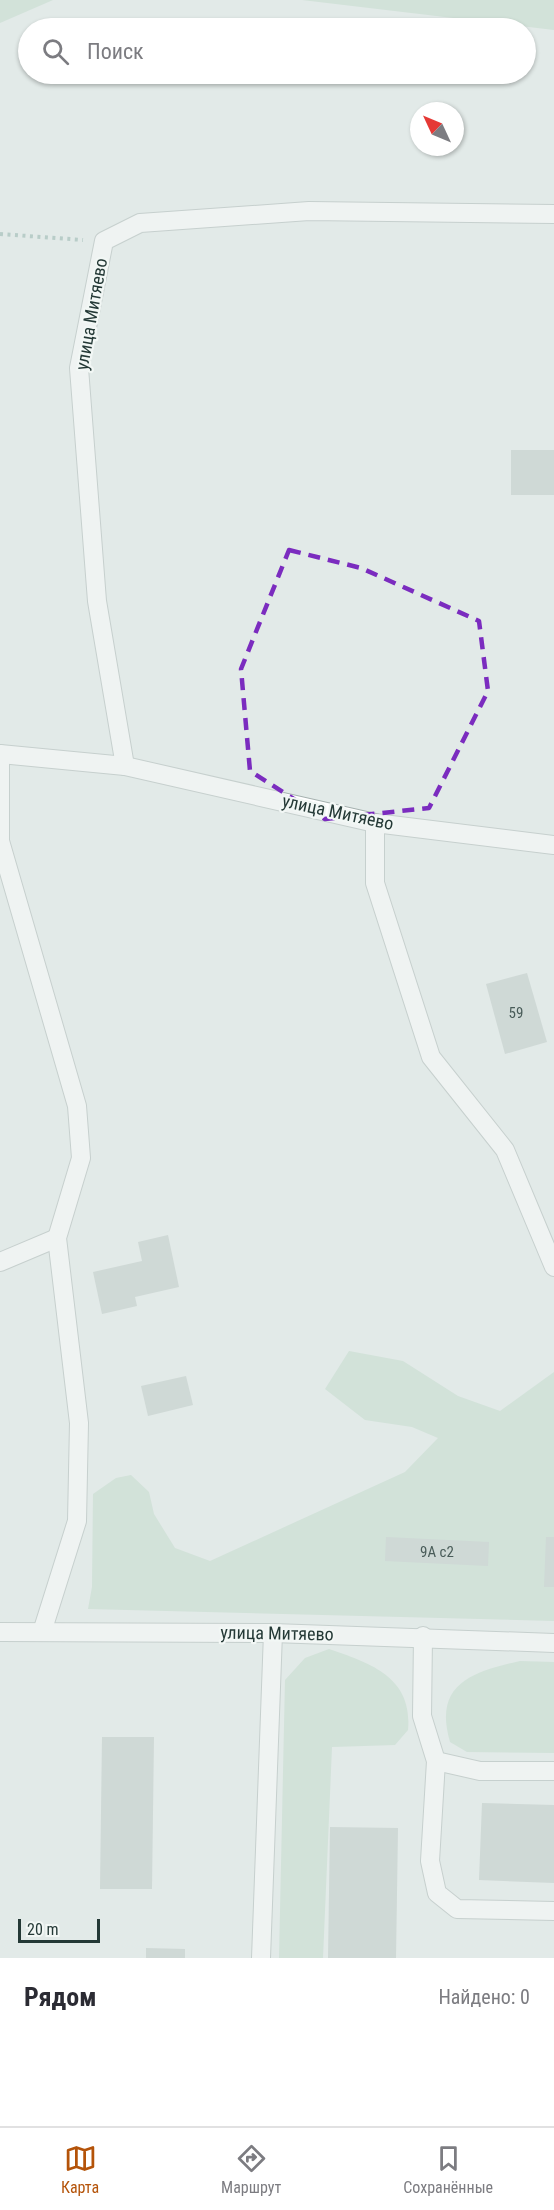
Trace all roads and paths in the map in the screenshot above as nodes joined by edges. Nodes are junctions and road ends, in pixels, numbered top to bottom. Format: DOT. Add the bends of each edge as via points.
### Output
graph roads {
  1 [pos="554,214"];
  2 [pos="0,234"];
  3 [pos="104,241"];
  4 [pos="0,754"];
  5 [pos="125,766"];
  6 [pos="375,823"];
  7 [pos="554,844"];
  8 [pos="57,1238"];
  9 [pos="0,1262"];
  10 [pos="554,1267"];
  11 [pos="0,1632"];
  12 [pos="42,1632"];
  13 [pos="273,1633"];
  14 [pos="423,1636"];
  15 [pos="554,1643"];
  16 [pos="436,1761"];
  17 [pos="554,1771"];
  18 [pos="554,1911"];
  19 [pos="261,1958"];
  1 -- 3 [label="street, улица Митяево" via="309,211 140,223"];
  2 -- 3 [label="path"];
  3 -- 5 [label="street, улица Митяево" via="79,368 97,601"];
  4 -- 5 [label="street, улица Митяево"];
  4 -- 8 [label="street" via="0,841 77,1106 81,1158"];
  5 -- 6 [label="street, улица Митяево"];
  6 -- 7 [label="street, улица Митяево"];
  6 -- 10 [label="street" via="375,883 431,1057 505,1150"];
  8 -- 9 [label="street"];
  8 -- 12 [label="street" via="79,1424 77,1521"];
  11 -- 12 [label="street, улица Митяево"];
  12 -- 13 [label="street, улица Митяево"];
  13 -- 14 [label="street, улица Митяево"];
  13 -- 19 [label="street"];
  14 -- 15 [label="street, улица Митяево"];
  14 -- 16 [label="street" via="422,1716"];
  16 -- 17 [label="street" via="480,1771"];
  16 -- 18 [label="street" via="430,1861 437,1893 457,1909"];
}
